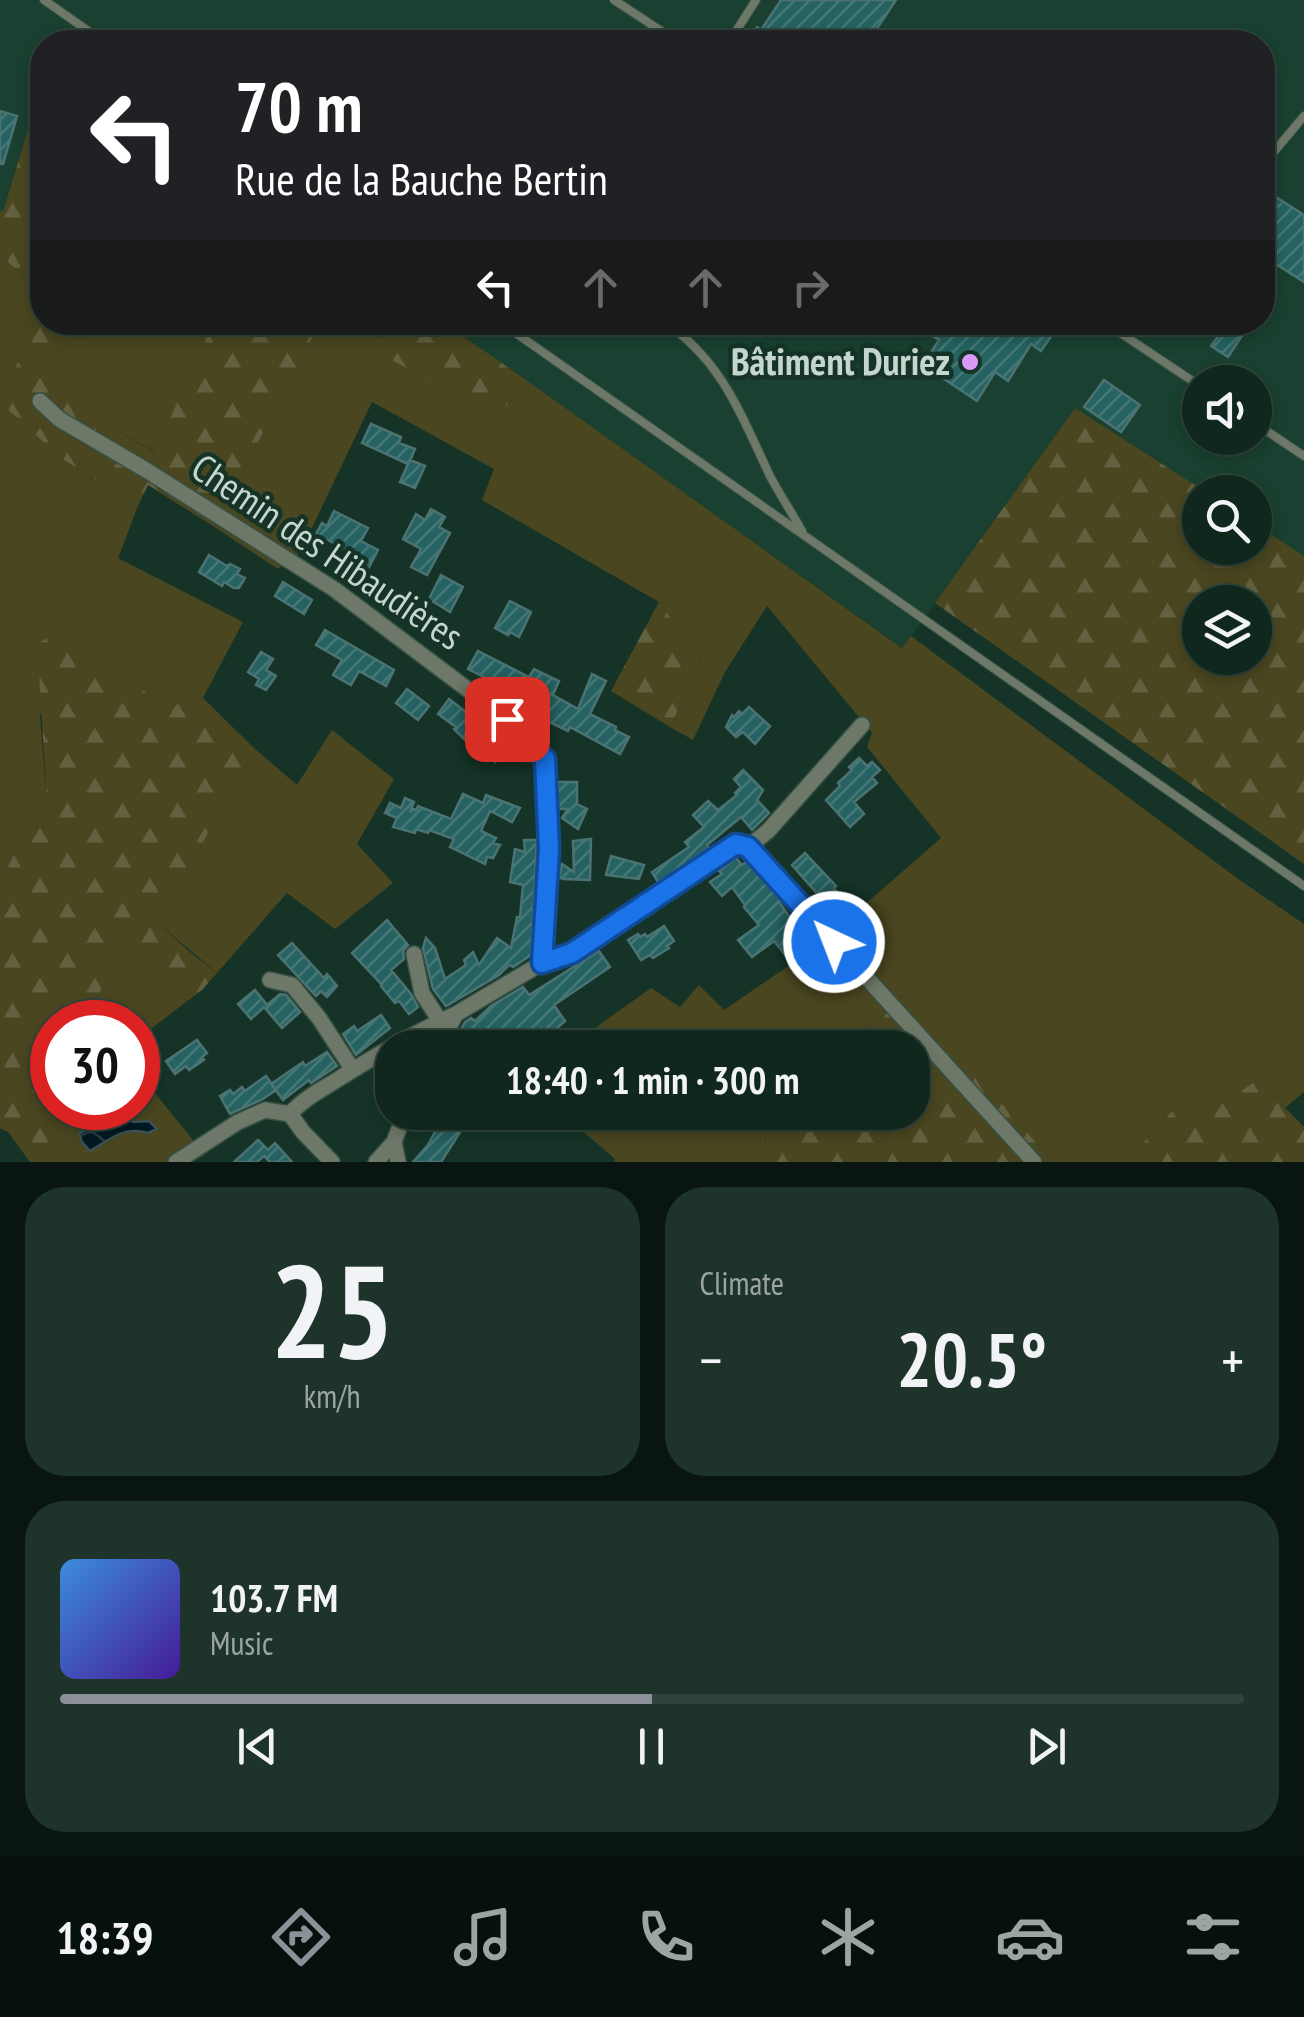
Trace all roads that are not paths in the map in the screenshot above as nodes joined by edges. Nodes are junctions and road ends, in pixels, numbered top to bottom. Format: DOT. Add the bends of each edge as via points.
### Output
graph roads {
  1 [pos="44,0"];
  2 [pos="614,0"];
  3 [pos="756,0"];
  4 [pos="87,30"];
  5 [pos="660,30"];
  6 [pos="737,30"];
  7 [pos="1304,116"];
  8 [pos="1275,151"];
  9 [pos="519,335"];
  10 [pos="680,335"];
  11 [pos="1124,335"];
  12 [pos="1182,374"];
  13 [pos="40,401"];
  14 [pos="1272,434"];
  15 [pos="1304,456"];
  16 [pos="804,535"];
  17 [pos="862,726"];
  18 [pos="748,847"];
  19 [pos="1304,886"];
  20 [pos="414,954"];
  21 [pos="542,963"];
  22 [pos="270,980"];
  23 [pos="456,1014"];
  24 [pos="440,1022"];
  25 [pos="448,1030"];
  26 [pos="352,1070"];
  27 [pos="290,1114"];
  28 [pos="398,1130"];
  29 [pos="394,1142"];
  30 [pos="176,1162"];
  31 [pos="332,1162"];
  32 [pos="376,1162"];
  33 [pos="398,1162"];
  34 [pos="1034,1162"];
  1 -- 4 [label="lane"];
  2 -- 5 [label="lane"];
  3 -- 6 [label="lane"];
  7 -- 8 [label="lane"];
  9 -- 16 [label="lane"];
  10 -- 16 [label="lane" via="720,376"];
  11 -- 12 [label="lane"];
  13 -- 21 [label="street, Chemin des Hibaudières" via="58,419 334,589 507,719 545,759 549,849"];
  14 -- 15 [label="lane"];
  16 -- 19 [label="lane"];
  17 -- 18 [label="street"];
  18 -- 21 [label="street" via="736,844 572,953"];
  18 -- 34 [label="street"];
  20 -- 24 [label="street" via="422,993"];
  21 -- 23 [label="street"];
  22 -- 26 [label="street" via="292,985"];
  23 -- 24 [label="street"];
  23 -- 25 [label="street"];
  24 -- 26 [label="street"];
  26 -- 27 [label="street"];
  27 -- 30 [label="street" via="265,1110"];
  27 -- 31 [label="street"];
  28 -- 29 [label="street"];
  29 -- 32 [label="street"];
  29 -- 33 [label="street"];
}
